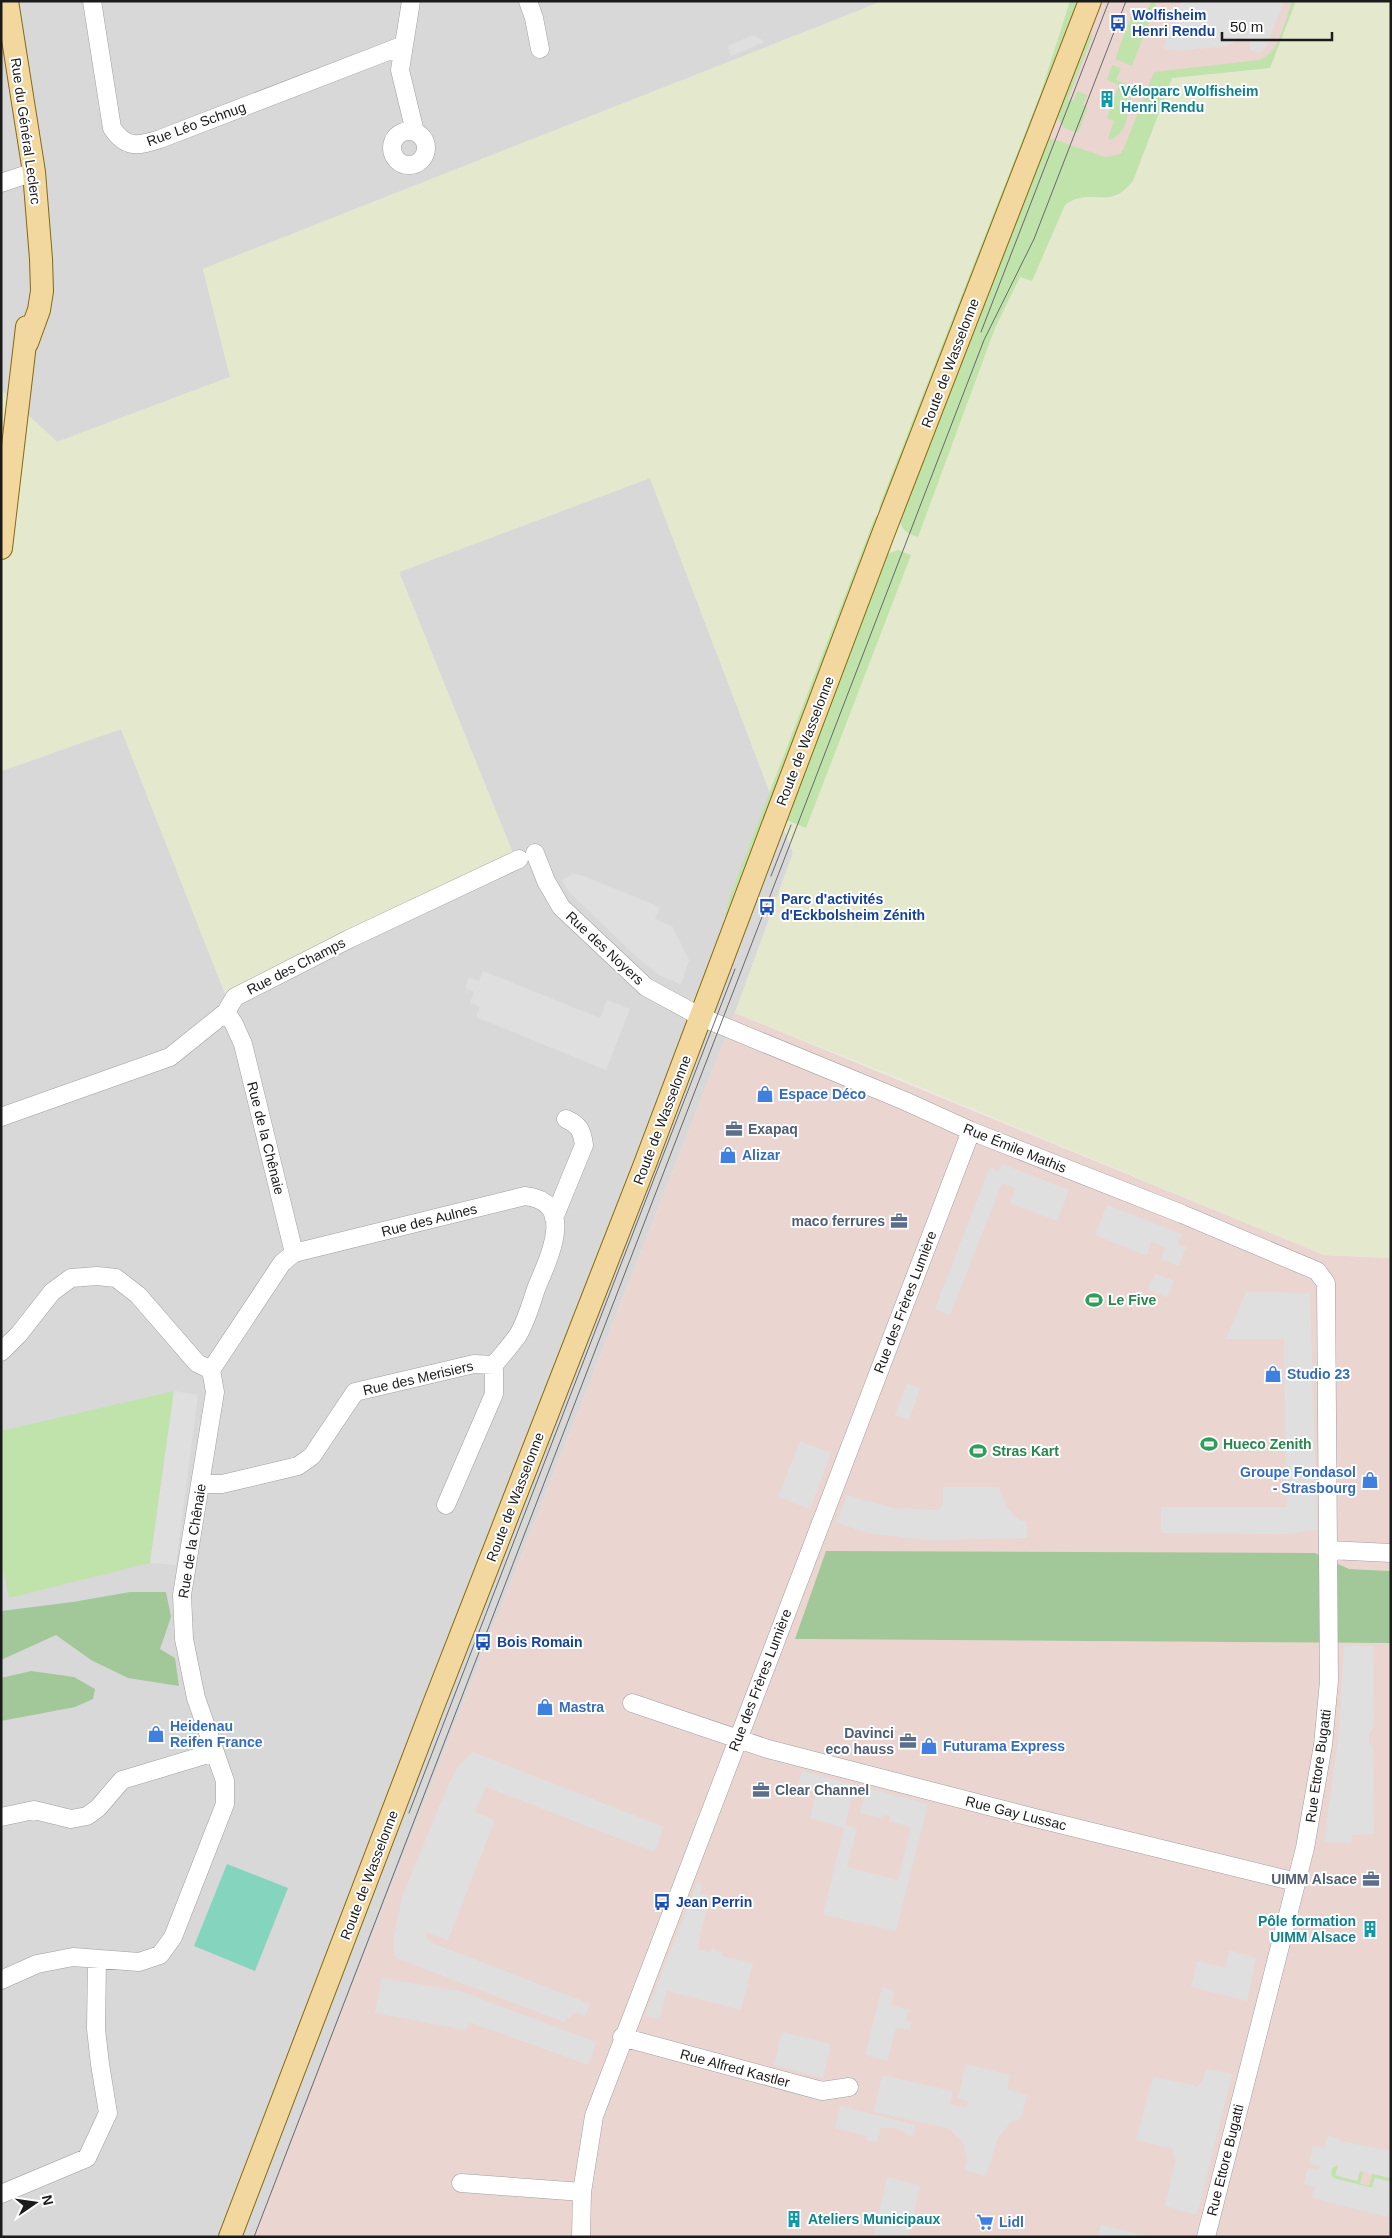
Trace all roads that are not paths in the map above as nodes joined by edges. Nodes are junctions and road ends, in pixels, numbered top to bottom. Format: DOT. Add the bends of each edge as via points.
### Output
graph roads {
  1 [pos="7,1"];
  2 [pos="92,1"];
  3 [pos="411,1"];
  4 [pos="528,1"];
  5 [pos="1090,1"];
  6 [pos="404,45"];
  7 [pos="540,49"];
  8 [pos="415,132"];
  9 [pos="34,172"];
  10 [pos="1,183"];
  11 [pos="1,548"];
  12 [pos="527,856"];
  13 [pos="226,1012"];
  14 [pos="701,1017"];
  15 [pos="1,1117"];
  16 [pos="566,1119"];
  17 [pos="971,1131"];
  18 [pos="554,1218"];
  19 [pos="294,1253"];
  20 [pos="1326,1283"];
  21 [pos="1,1352"];
  22 [pos="494,1365"];
  23 [pos="211,1370"];
  24 [pos="201,1484"];
  25 [pos="446,1505"];
  26 [pos="1329,1550"];
  27 [pos="1391,1553"];
  28 [pos="632,1703"];
  29 [pos="737,1740"];
  30 [pos="214,1752"];
  31 [pos="1,1817"];
  32 [pos="1296,1882"];
  33 [pos="97,1960"];
  34 [pos="1,1980"];
  35 [pos="622,2038"];
  36 [pos="849,2087"];
  37 [pos="460,2184"];
  38 [pos="582,2192"];
  39 [pos="1,2194"];
  40 [pos="230,2237"];
  41 [pos="581,2237"];
  42 [pos="1206,2237"];
  1 -- 9 [label="main road, Rue du Général Leclerc"];
  2 -- 6 [label="street, Rue Léo Schnug" via="112,128 132,144 160,139"];
  3 -- 6 [label="street"];
  4 -- 7 [label="street"];
  5 -- 14 [label="main road, Route de Wasselonne"];
  6 -- 8 [label="street" via="400,70"];
  9 -- 10 [label="street"];
  9 -- 11 [label="main road, Rue du Général Leclerc" via="38,232"];
  12 -- 13 [label="street, Rue des Champs" via="235,996"];
  12 -- 14 [label="street, Rue des Noyers" via="561,907 646,987"];
  13 -- 15 [label="street, Rue des Champs" via="170,1057"];
  13 -- 19 [label="street, Rue de la Chênaie" via="243,1044"];
  14 -- 17 [label="street, Rue Émile Mathis"];
  14 -- 40 [label="main road, Route de Wasselonne"];
  16 -- 18 [label="street" via="577,1124 584,1144"];
  17 -- 20 [label="street, Rue Émile Mathis" via="1317,1270"];
  17 -- 29 [label="street, Rue des Frères Lumière"];
  18 -- 19 [label="street, Rue des Aulnes" via="543,1200 525,1196"];
  18 -- 22 [label="street" via="556,1239 519,1334"];
  19 -- 23 [label="street" via="282,1263"];
  20 -- 26 [label="street, Rue Ettore Bugatti"];
  21 -- 23 [label="street" via="20,1334 52,1292 72,1278 97,1276 116,1278 138,1295 197,1363"];
  22 -- 24 [label="street, Rue des Merisiers" via="474,1364 355,1392 312,1456 298,1466 222,1484"];
  22 -- 25 [label="street, Rue des Merisiers" via="494,1394"];
  23 -- 24 [label="street, Rue de la Chênaie" via="215,1392"];
  24 -- 30 [label="street, Rue de la Chênaie" via="182,1595 184,1639 196,1698"];
  26 -- 27 [label="street"];
  26 -- 32 [label="street, Rue Ettore Bugatti" via="1329,1681 1323,1745"];
  28 -- 29 [label="street, Rue Gay Lussac"];
  29 -- 32 [label="street, Rue Gay Lussac"];
  29 -- 35 [label="street, Rue des Frères Lumière"];
  30 -- 31 [label="street" via="122,1780 87,1816 71,1819 34,1810"];
  30 -- 33 [label="street, Rue de la Chênaie" via="226,1782 225,1804 173,1937 160,1955 139,1962"];
  32 -- 42 [label="street, Rue Ettore Bugatti"];
  33 -- 34 [label="street, Rue de la Chênaie" via="73,1958 37,1964"];
  33 -- 39 [label="street" via="96,2029 108,2113 87,2158"];
  35 -- 36 [label="street, Rue Alfred Kastler" via="822,2091"];
  35 -- 38 [label="street, Rue des Frères Lumière" via="594,2116"];
  37 -- 38 [label="street"];
  38 -- 41 [label="street, Rue des Frères Lumière"];
}
